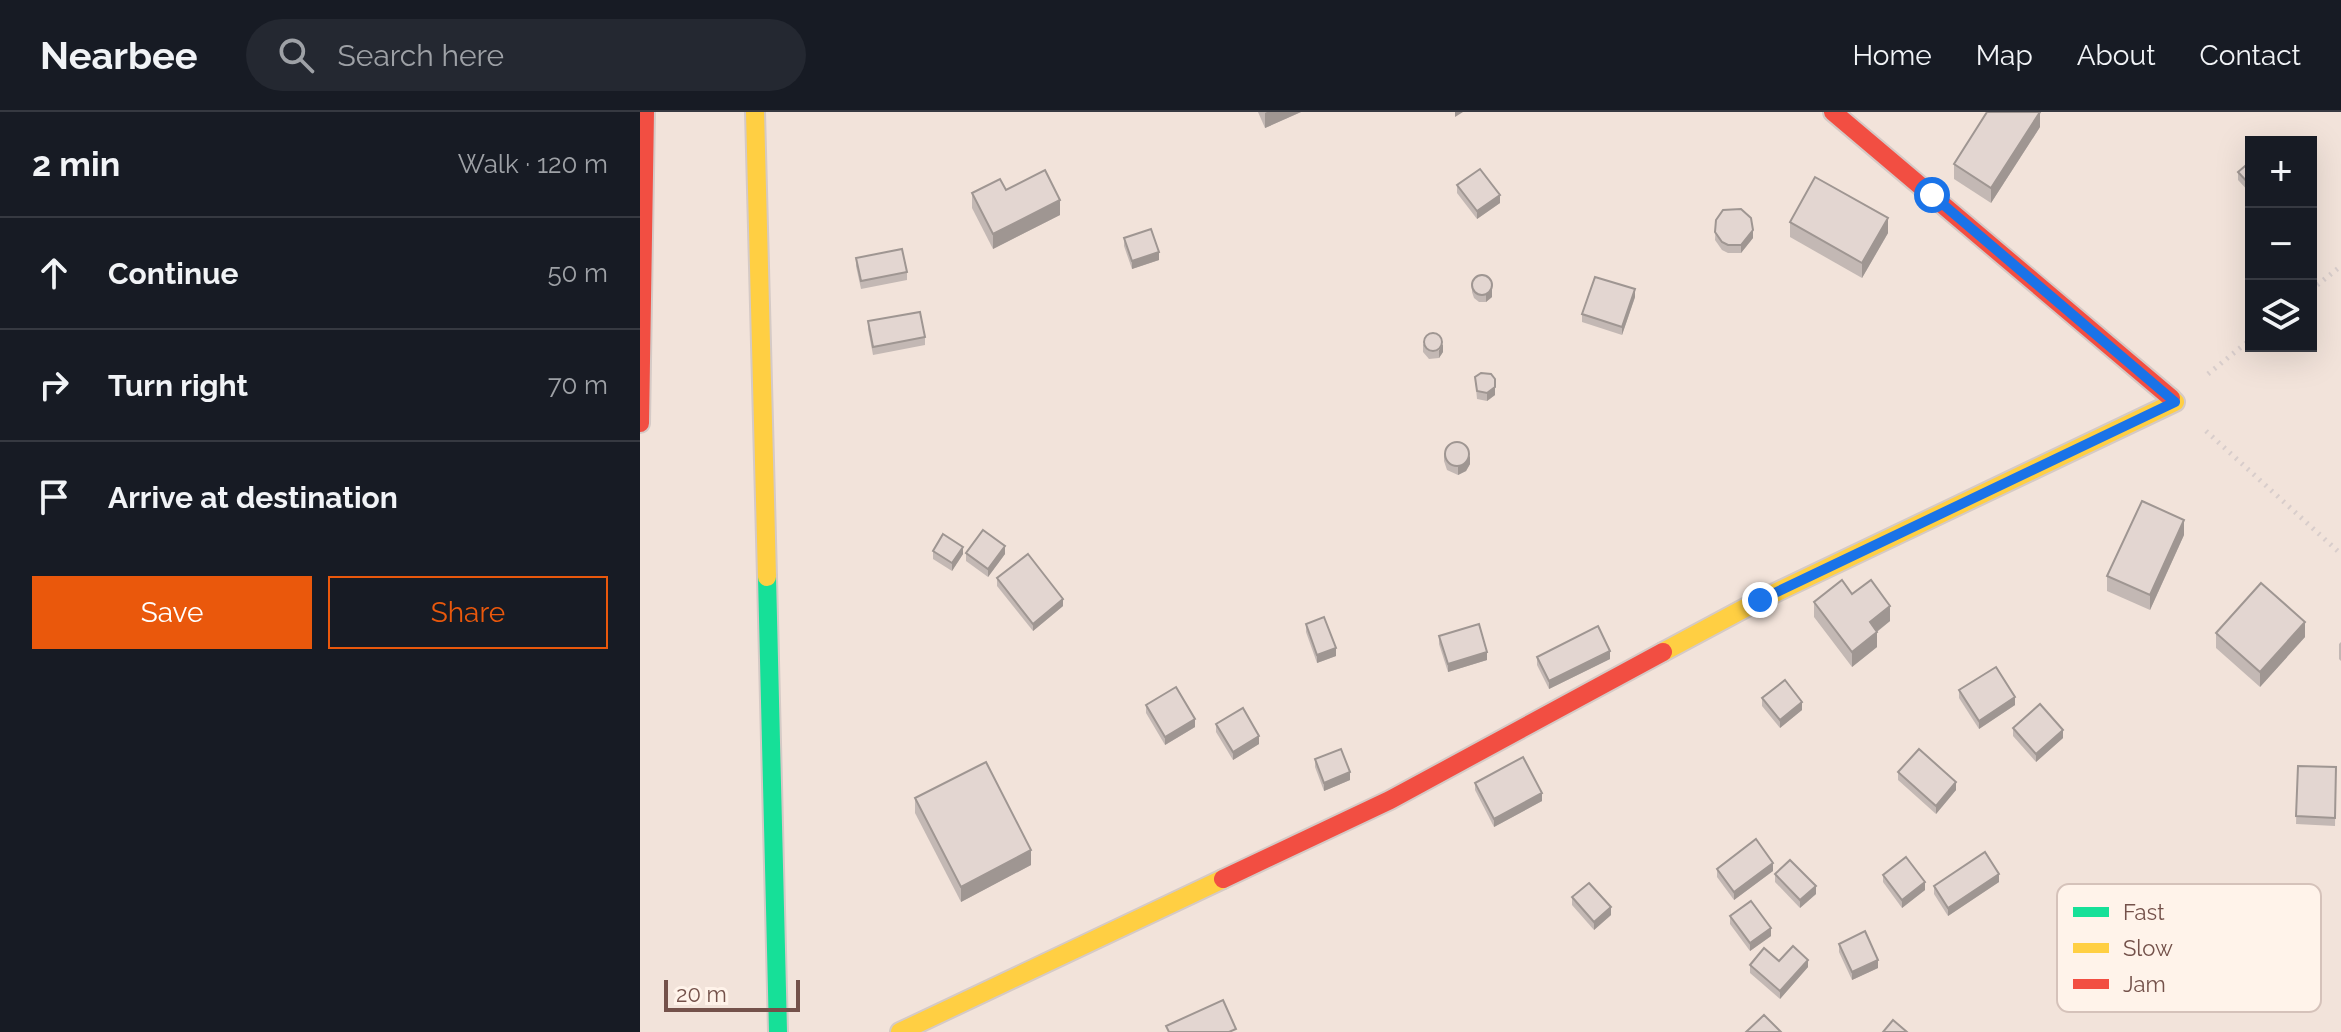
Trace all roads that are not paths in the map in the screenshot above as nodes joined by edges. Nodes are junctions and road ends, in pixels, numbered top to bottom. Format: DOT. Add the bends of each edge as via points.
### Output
graph roads {
  1 [pos="645,112"];
  2 [pos="755,112"];
  3 [pos="1833,112"];
  4 [pos="640,423"];
  5 [pos="778,1032"];
  6 [pos="900,1032"];
  1 -- 4 [label="street"];
  2 -- 5 [label="street"];
  3 -- 6 [label="street" via="2175,402 1760,600 1390,800"];
}
